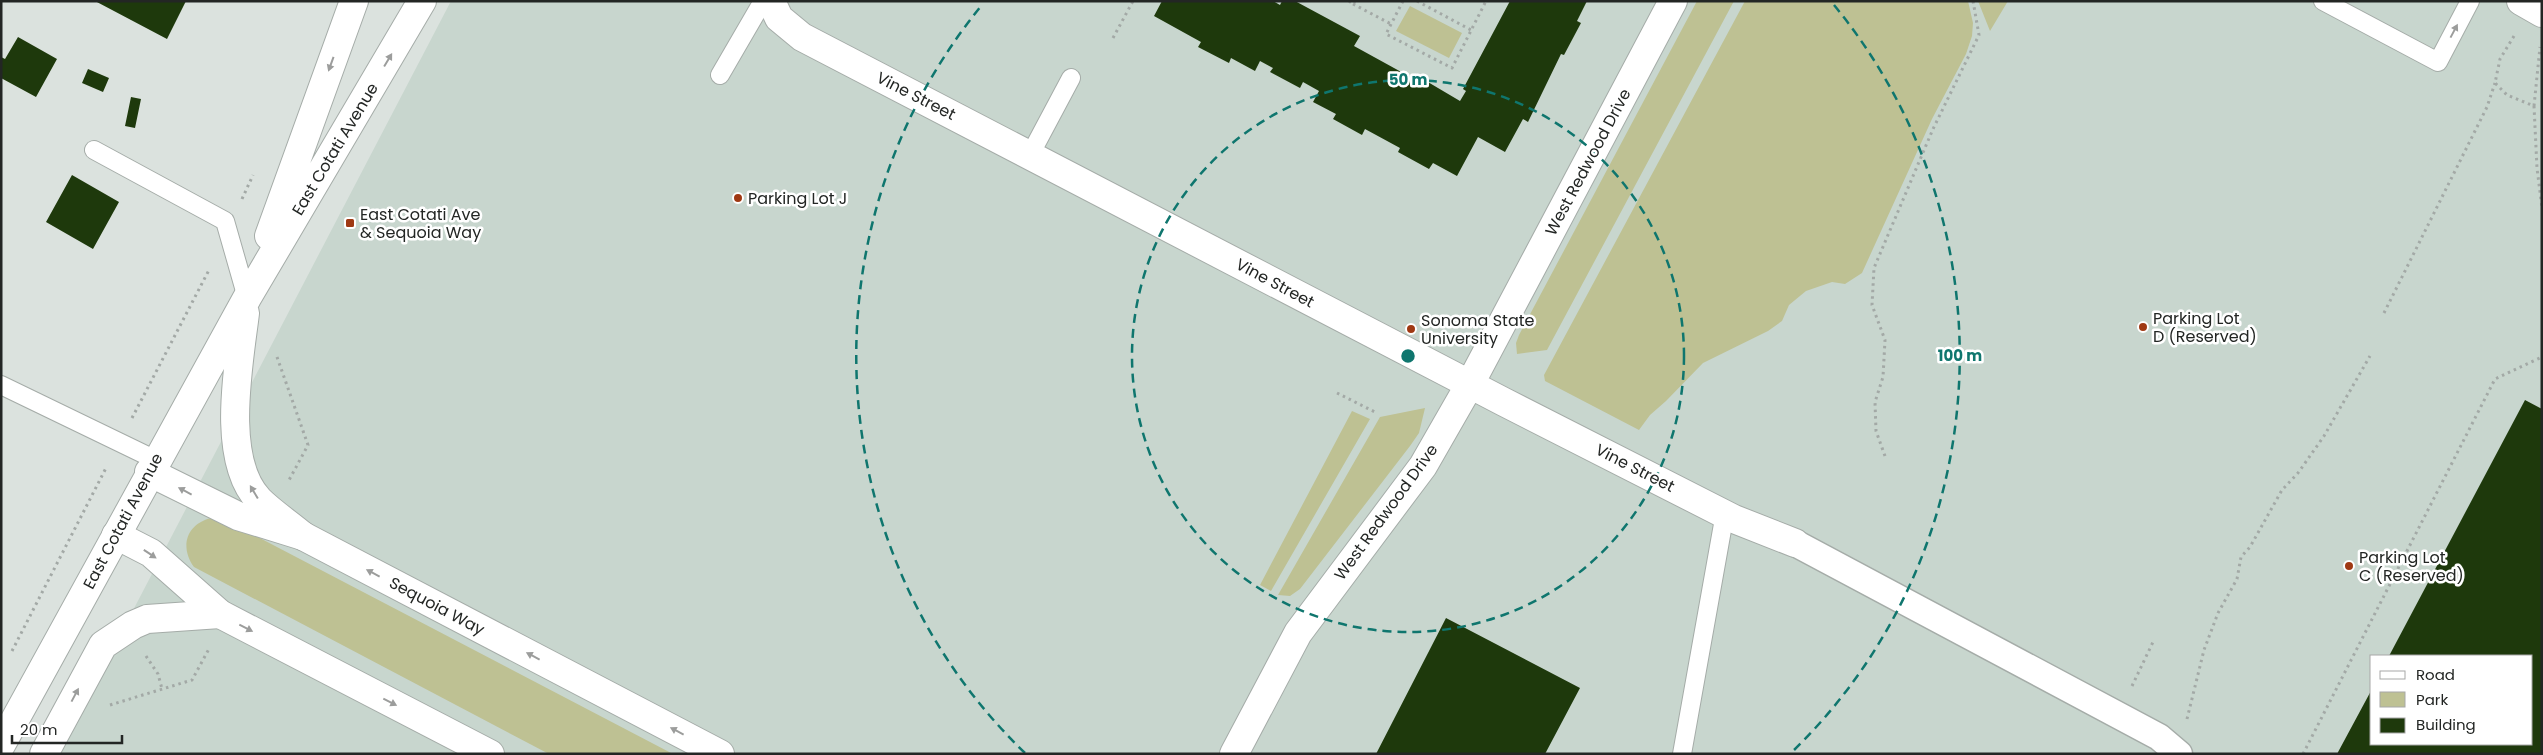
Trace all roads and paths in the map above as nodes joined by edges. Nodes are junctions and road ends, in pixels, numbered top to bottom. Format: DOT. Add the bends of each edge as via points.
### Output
graph roads {
  1 [pos="354,1"];
  2 [pos="422,1"];
  3 [pos="763,1"];
  4 [pos="771,1"];
  5 [pos="1133,1"];
  6 [pos="1349,1"];
  7 [pos="1403,1"];
  8 [pos="1417,1"];
  9 [pos="1486,1"];
  10 [pos="1673,1"];
  11 [pos="1972,1"];
  12 [pos="2323,1"];
  13 [pos="2470,1"];
  14 [pos="2521,1"];
  15 [pos="1354,2"];
  16 [pos="2542,12"];
  17 [pos="1391,24"];
  18 [pos="1471,30"];
  19 [pos="2516,32"];
  20 [pos="1113,38"];
  21 [pos="2540,47"];
  22 [pos="720,75"];
  23 [pos="1072,78"];
  24 [pos="2495,83"];
  25 [pos="2534,106"];
  26 [pos="94,150"];
  27 [pos="1030,155"];
  28 [pos="256,170"];
  29 [pos="2542,208"];
  30 [pos="227,232"];
  31 [pos="247,298"];
  32 [pos="2384,313"];
  33 [pos="2370,356"];
  34 [pos="277,357"];
  35 [pos="2542,357"];
  36 [pos="1470,384"];
  37 [pos="1,385"];
  38 [pos="1337,393"];
  39 [pos="1377,413"];
  40 [pos="119,443"];
  41 [pos="1885,456"];
  42 [pos="153,466"];
  43 [pos="286,485"];
  44 [pos="1725,513"];
  45 [pos="116,535"];
  46 [pos="304,536"];
  47 [pos="1795,543"];
  48 [pos="220,614"];
  49 [pos="213,642"];
  50 [pos="2153,642"];
  51 [pos="141,650"];
  52 [pos="10,654"];
  53 [pos="162,689"];
  54 [pos="106,706"];
  55 [pos="2118,714"];
  56 [pos="1,745"];
  57 [pos="2166,749"];
  58 [pos="44,754"];
  59 [pos="490,754"];
  60 [pos="720,754"];
  61 [pos="1234,754"];
  62 [pos="1682,754"];
  63 [pos="2303,754"];
  1 -- 31 [label="street, East Cotati Avenue, one-way"];
  31 -- 2 [label="street, East Cotati Avenue, one-way"];
  3 -- 22 [label="lane"];
  4 -- 27 [label="street, Vine Street" via="779,18 802,37"];
  5 -- 20 [label="path"];
  6 -- 15 [label="path"];
  7 -- 17 [label="path"];
  8 -- 18 [label="path"];
  9 -- 18 [label="path"];
  10 -- 36 [label="street, West Redwood Drive"];
  11 -- 41 [label="path" via="1979,35 1933,129 1874,268 1872,305 1884,340 1883,377 1875,402 1876,431"];
  12 -- 13 [label="lane, one-way" via="2438,62"];
  14 -- 16 [label="street"];
  15 -- 17 [label="path"];
  17 -- 18 [label="path" via="1386,34 1452,68"];
  19 -- 24 [label="path" via="2500,60"];
  21 -- 25 [label="path"];
  23 -- 27 [label="lane"];
  24 -- 25 [label="path" via="2507,94"];
  24 -- 32 [label="path" via="2487,107"];
  25 -- 29 [label="path" via="2536,168"];
  26 -- 30 [label="lane" via="225,221"];
  27 -- 36 [label="street, Vine Street"];
  28 -- 30 [label="path"];
  30 -- 31 [label="lane"];
  30 -- 40 [label="path"];
  31 -- 42 [label="street, East Cotati Avenue"];
  46 -- 31 [label="street, one-way" via="258,499 240,466 233,403"];
  33 -- 57 [label="path" via="2324,436 2282,490 2250,547 2240,557 2237,579 2218,613"];
  34 -- 43 [label="path" via="308,445"];
  35 -- 63 [label="path" via="2495,379"];
  36 -- 44 [label="street, Vine Street"];
  36 -- 61 [label="street, West Redwood Drive" via="1424,466 1298,633"];
  37 -- 40 [label="lane"];
  38 -- 39 [label="path"];
  40 -- 42 [label="lane"];
  40 -- 52 [label="path"];
  42 -- 45 [label="street, East Cotati Avenue"];
  46 -- 42 [label="street, Sequoia Way, one-way" via="238,516 203,501"];
  44 -- 47 [label="street, Vine Street"];
  44 -- 62 [label="lane"];
  45 -- 48 [label="street, one-way" via="151,553"];
  45 -- 56 [label="street, East Cotati Avenue"];
  60 -- 46 [label="street, Sequoia Way, one-way"];
  47 -- 55 [label="street"];
  58 -- 48 [label="street, one-way" via="103,645 147,619"];
  48 -- 59 [label="street, one-way"];
  49 -- 53 [label="path" via="192,680"];
  50 -- 55 [label="path"];
  51 -- 53 [label="path" via="158,674"];
  53 -- 54 [label="path"];
  55 -- 57 [label="street"];
}
